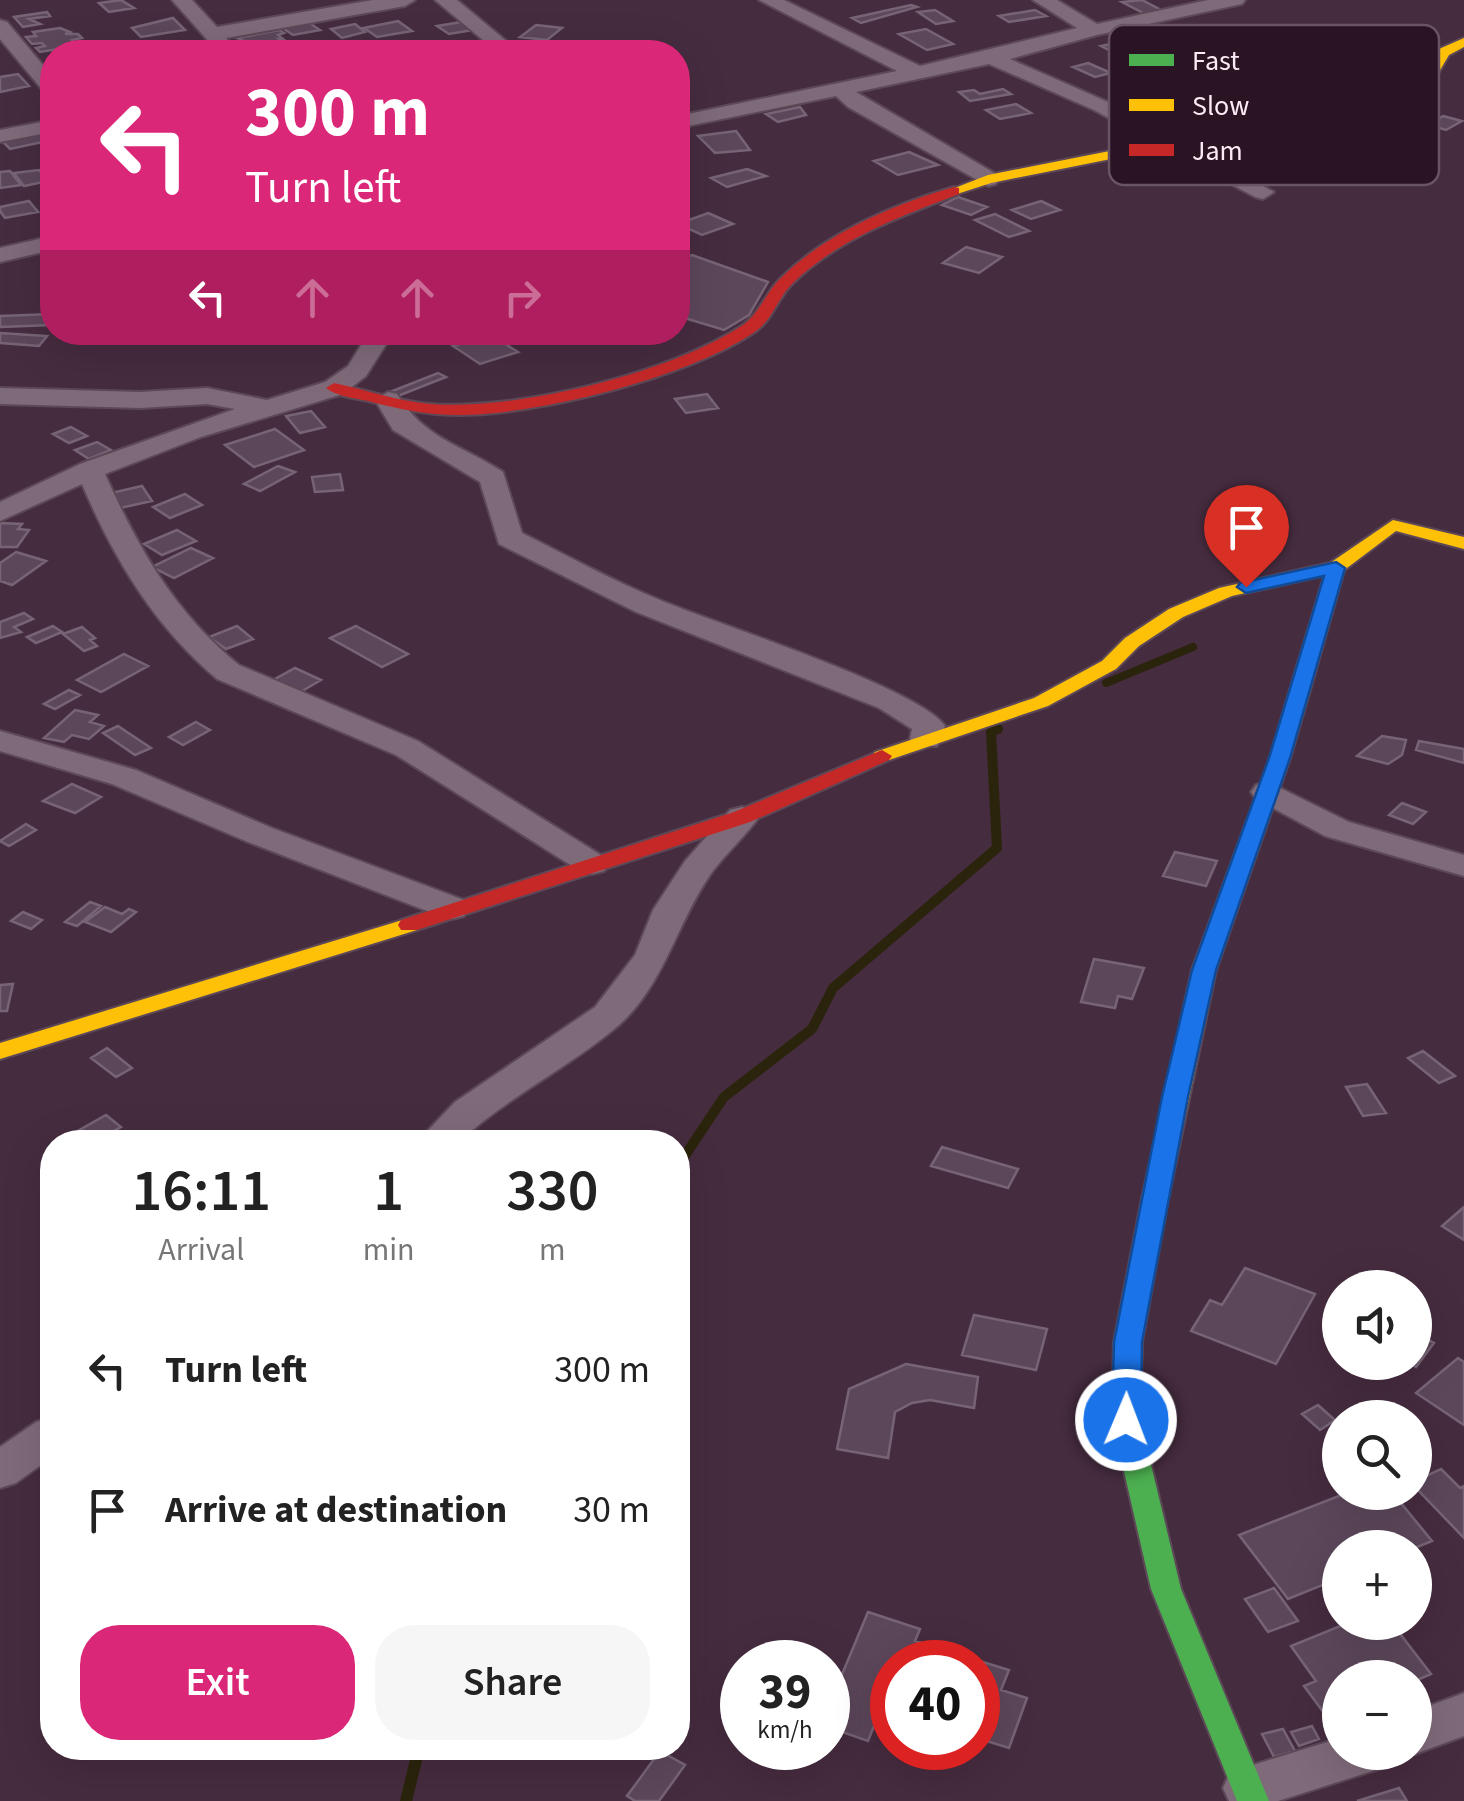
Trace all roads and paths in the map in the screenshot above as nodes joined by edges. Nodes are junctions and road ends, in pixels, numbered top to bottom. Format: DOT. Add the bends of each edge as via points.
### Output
graph roads {
  1 [pos="182,0"];
  2 [pos="405,0"];
  3 [pos="445,0"];
  4 [pos="772,0"];
  5 [pos="1043,0"];
  6 [pos="1236,0"];
  7 [pos="1118,25"];
  8 [pos="0,26"];
  9 [pos="1109,27"];
  10 [pos="1094,30"];
  11 [pos="213,34"];
  12 [pos="218,40"];
  13 [pos="495,40"];
  14 [pos="1464,42"];
  15 [pos="991,58"];
  16 [pos="1439,60"];
  17 [pos="917,72"];
  18 [pos="40,74"];
  19 [pos="846,88"];
  20 [pos="1109,110"];
  21 [pos="690,120"];
  22 [pos="40,128"];
  23 [pos="0,136"];
  24 [pos="1109,154"];
  25 [pos="988,178"];
  26 [pos="1250,185"];
  27 [pos="1263,192"];
  28 [pos="40,246"];
  29 [pos="0,254"];
  30 [pos="373,345"];
  31 [pos="334,388"];
  32 [pos="0,396"];
  33 [pos="388,400"];
  34 [pos="270,408"];
  35 [pos="90,470"];
  36 [pos="7,501"];
  37 [pos="1464,543"];
  38 [pos="1336,568"];
  39 [pos="926,739"];
  40 [pos="0,741"];
  41 [pos="1268,792"];
  42 [pos="742,817"];
  43 [pos="592,864"];
  44 [pos="1464,866"];
  45 [pos="452,908"];
  46 [pos="0,1051"];
  47 [pos="449,1130"];
  48 [pos="40,1443"];
  49 [pos="0,1471"];
  50 [pos="1464,1714"];
  51 [pos="1432,1727"];
  52 [pos="1322,1768"];
  53 [pos="1251,1794"];
  1 -- 11 [label="street"];
  2 -- 11 [label="street"];
  3 -- 13 [label="street"];
  4 -- 17 [label="street"];
  5 -- 10 [label="street"];
  6 -- 7 [label="street"];
  8 -- 18 [label="street"];
  9 -- 10 [label="street"];
  10 -- 15 [label="street"];
  11 -- 12 [label="street"];
  14 -- 16 [label="street"];
  15 -- 17 [label="street"];
  15 -- 20 [label="street"];
  17 -- 19 [label="street"];
  19 -- 21 [label="street"];
  19 -- 25 [label="street" via="855,104"];
  22 -- 23 [label="street"];
  24 -- 25 [label="street"];
  25 -- 33 [label="street" via="856,228 814,256 782,284 755,324 723,344 638,375 513,404 452,410"];
  26 -- 27 [label="street"];
  28 -- 29 [label="street"];
  30 -- 31 [label="street"];
  31 -- 33 [label="street"];
  31 -- 34 [label="street"];
  32 -- 34 [label="street" via="207,396"];
  33 -- 39 [label="street" via="412,432 494,478 509,538 647,606 890,701 924,719"];
  34 -- 35 [label="street"];
  35 -- 36 [label="street"];
  35 -- 43 [label="street" via="120,540 202,653 228,672 406,748"];
  37 -- 38 [label="street" via="1394,525"];
  38 -- 39 [label="street" via="1226,592 1176,612 1081,682"];
  38 -- 41 [label="street"];
  39 -- 42 [label="street"];
  40 -- 45 [label="street" via="124,777"];
  41 -- 44 [label="street" via="1337,829"];
  41 -- 53 [label="street" via="1204,970 1175,1097 1128,1342 1126,1420 1166,1589"];
  42 -- 43 [label="street"];
  42 -- 47 [label="street" via="696,868 652,957 608,1015"];
  43 -- 45 [label="street"];
  45 -- 46 [label="street"];
  48 -- 49 [label="street"];
  50 -- 51 [label="street"];
  52 -- 53 [label="street"];
}
